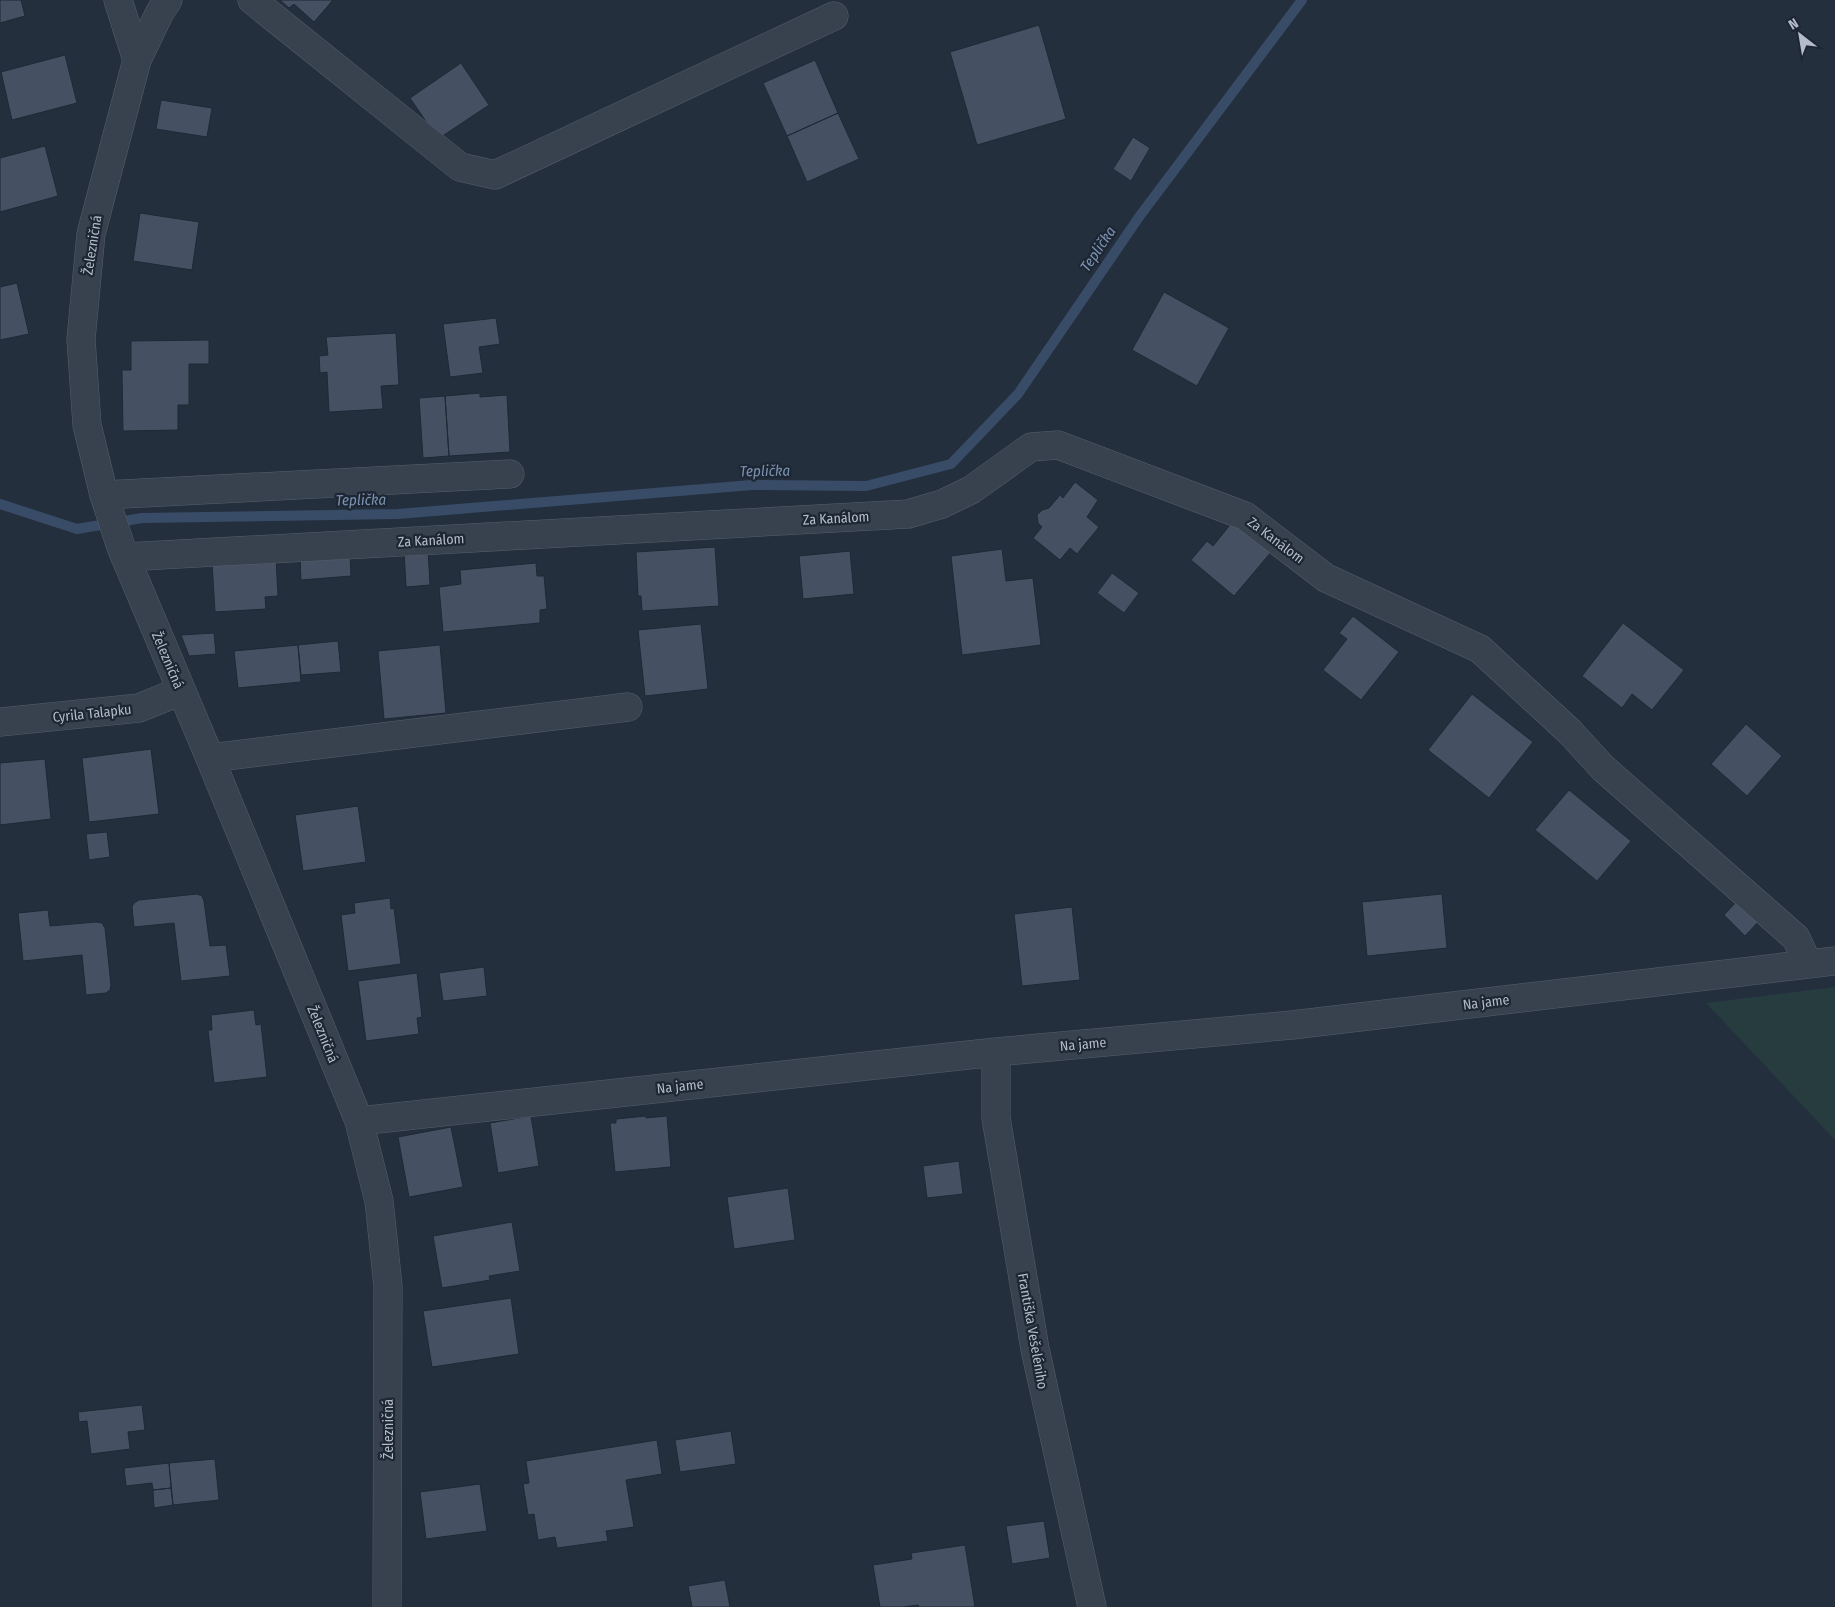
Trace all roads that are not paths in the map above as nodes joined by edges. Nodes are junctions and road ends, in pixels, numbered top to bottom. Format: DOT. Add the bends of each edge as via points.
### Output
graph roads {
  1 [pos="118,0"];
  2 [pos="168,0"];
  3 [pos="252,0"];
  4 [pos="834,16"];
  5 [pos="136,60"];
  6 [pos="510,474"];
  7 [pos="106,501"];
  8 [pos="123,552"];
  9 [pos="181,691"];
  10 [pos="628,707"];
  11 [pos="0,722"];
  12 [pos="210,758"];
  13 [pos="1835,961"];
  14 [pos="1808,964"];
  15 [pos="996,1052"];
  16 [pos="358,1121"];
  17 [pos="388,1607"];
  18 [pos="1092,1607"];
  1 -- 5 [label="street"];
  2 -- 5 [label="street, Železničná"];
  3 -- 4 [label="street" via="460,167 495,175"];
  5 -- 7 [label="street, Železničná" via="91,234 81,339 87,425"];
  6 -- 7 [label="street"];
  7 -- 8 [label="street, Železničná"];
  8 -- 9 [label="street, Železničná"];
  8 -- 14 [label="street, Za Kanálom" via="908,514 942,504 971,490 1031,447 1058,445 1245,516 1326,578 1480,649 1570,732 1603,768 1796,938"];
  9 -- 11 [label="street, Cyrila Talapku" via="139,708"];
  9 -- 12 [label="street, Železničná"];
  10 -- 12 [label="street"];
  12 -- 16 [label="street, Železničná"];
  13 -- 14 [label="street, Na jame"];
  14 -- 15 [label="street, Na jame" via="1292,1025"];
  15 -- 16 [label="street, Na jame"];
  15 -- 18 [label="street, Františka Vešeléniho" via="996,1118 1035,1348"];
  16 -- 17 [label="street, Železničná" via="379,1201 388,1286"];
}
